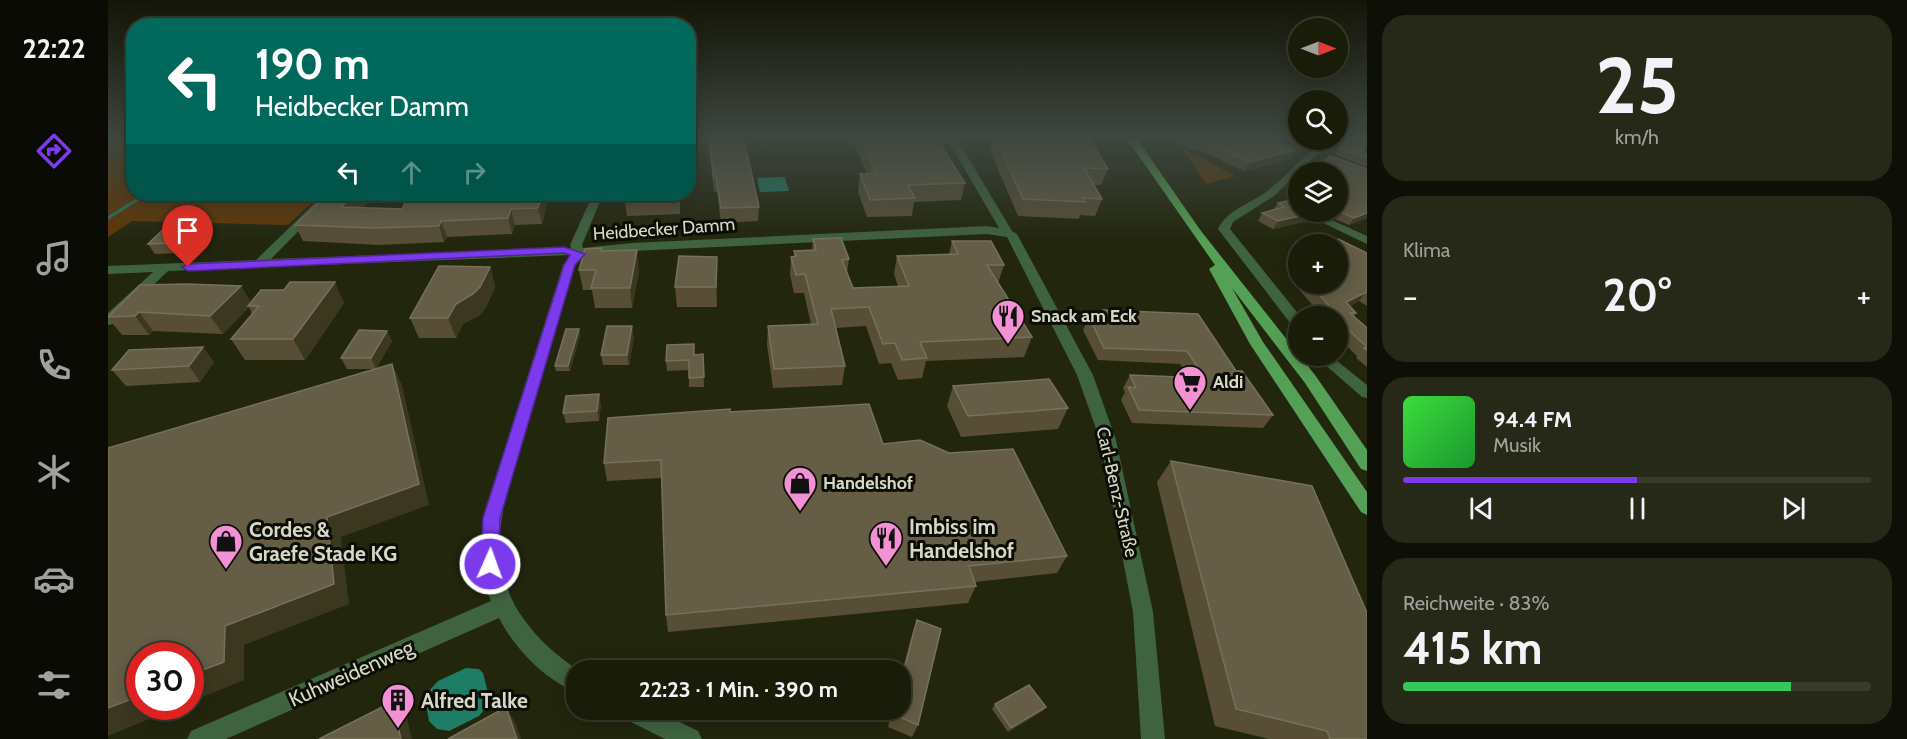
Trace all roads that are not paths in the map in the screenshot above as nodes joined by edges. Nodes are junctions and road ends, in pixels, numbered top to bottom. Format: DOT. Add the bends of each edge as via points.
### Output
graph roads {
  1 [pos="972,173"];
  2 [pos="1156,173"];
  3 [pos="1295,173"];
  4 [pos="323,201"];
  5 [pos="595,201"];
  6 [pos="1328,222"];
  7 [pos="1007,232"];
  8 [pos="1197,234"];
  9 [pos="1367,240"];
  10 [pos="580,254"];
  11 [pos="259,264"];
  12 [pos="164,268"];
  13 [pos="108,270"];
  14 [pos="1288,311"];
  15 [pos="108,321"];
  16 [pos="1334,366"];
  17 [pos="1367,393"];
  18 [pos="1367,464"];
  19 [pos="1367,507"];
  20 [pos="503,606"];
  21 [pos="566,676"];
  22 [pos="651,720"];
  23 [pos="199,739"];
  24 [pos="690,739"];
  25 [pos="1153,739"];
  1 -- 7 [label="street, Carl-Benz-Straße"];
  2 -- 8 [label="main road"];
  3 -- 14 [label="street" via="1275,196 1238,213 1224,229"];
  4 -- 11 [label="street"];
  5 -- 10 [label="street" via="576,245"];
  6 -- 9 [label="street"];
  7 -- 10 [label="street, Heidbecker Damm" via="726,242 597,249"];
  7 -- 25 [label="street, Carl-Benz-Straße" via="1020,247 1085,375 1108,440 1143,612"];
  8 -- 18 [label="main road" via="1287,347"];
  8 -- 19 [label="main road" via="1257,344"];
  10 -- 11 [label="street, Heidbecker Damm" via="564,250"];
  10 -- 20 [label="street" via="569,265 491,518 490,564"];
  11 -- 12 [label="street, Heidbecker Damm"];
  12 -- 13 [label="street, Heidbecker Damm"];
  12 -- 15 [label="street"];
  16 -- 17 [label="street"];
  20 -- 21 [label="street" via="531,645"];
  20 -- 23 [label="street, Kuhweidenweg"];
  22 -- 24 [label="street"];
}
